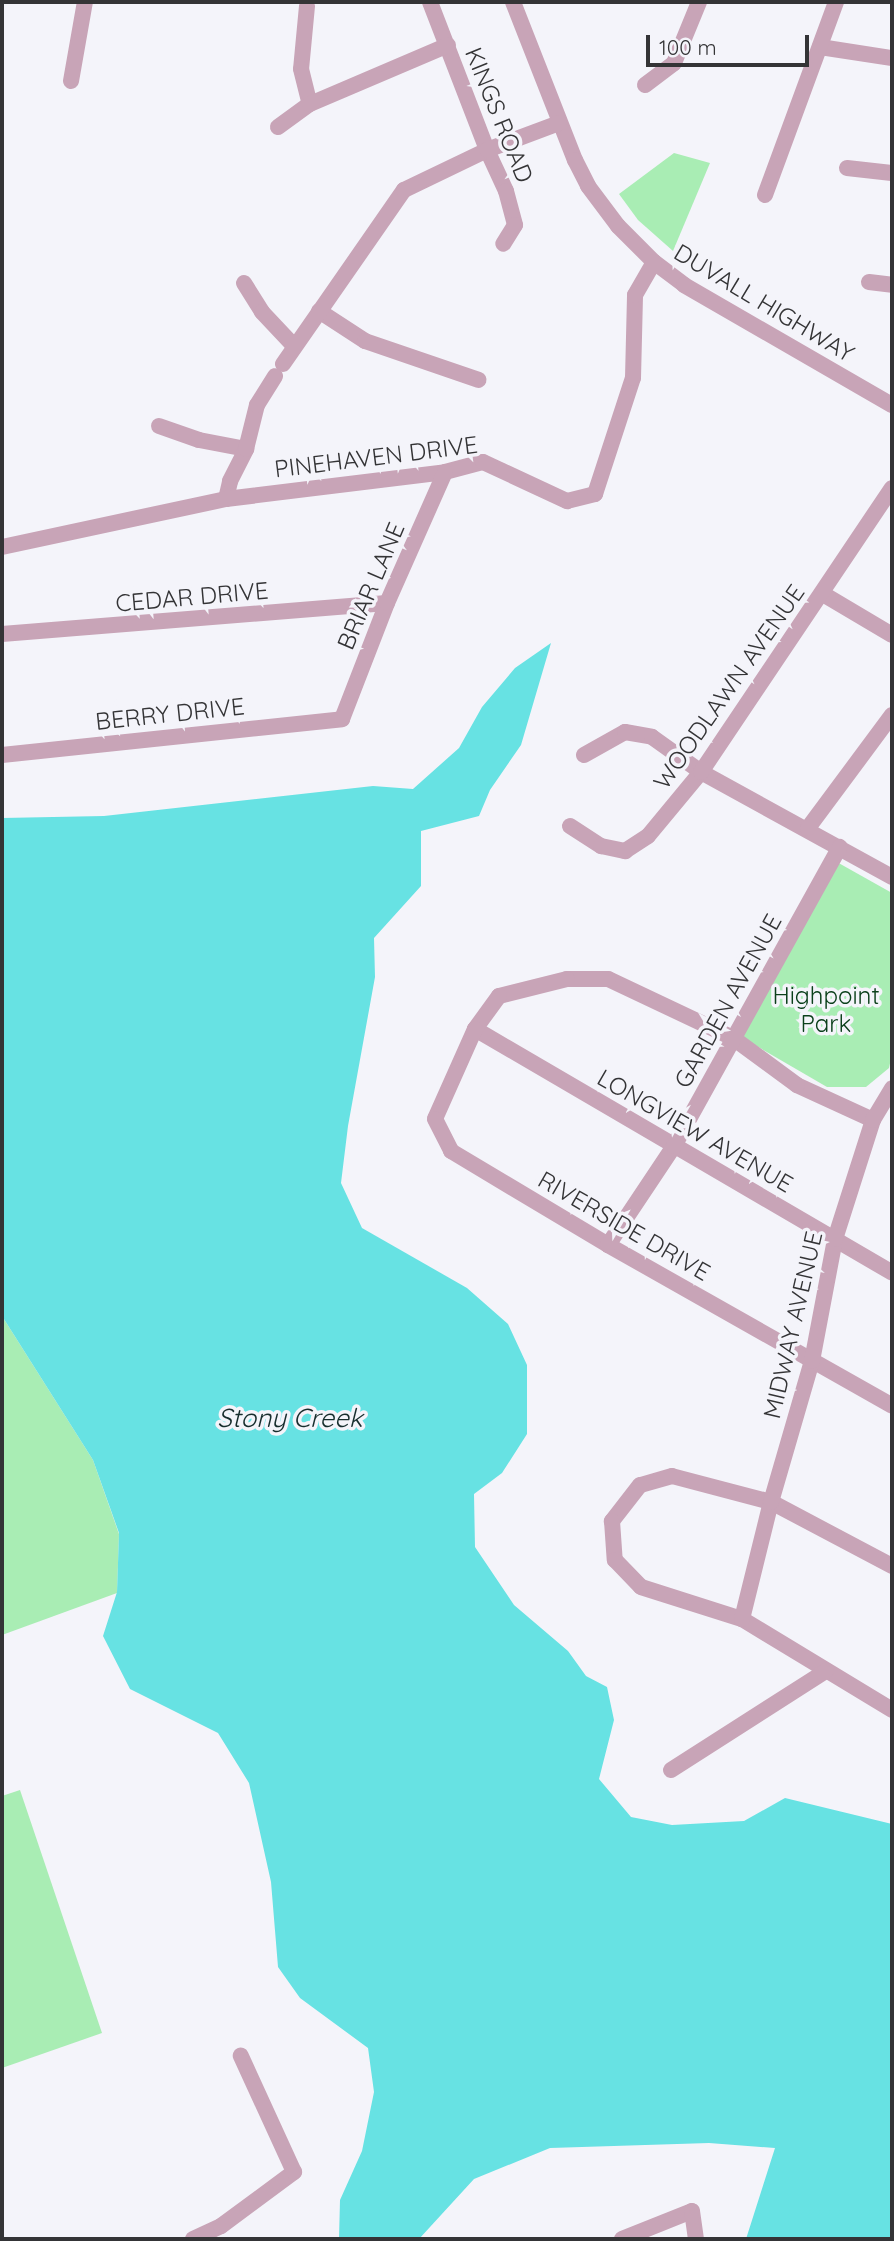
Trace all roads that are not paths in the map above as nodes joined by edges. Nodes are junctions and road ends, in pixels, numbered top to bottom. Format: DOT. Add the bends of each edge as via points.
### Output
graph roads {
  1 [pos="85,2"];
  2 [pos="429,2"];
  3 [pos="513,2"];
  4 [pos="699,2"];
  5 [pos="836,2"];
  6 [pos="307,6"];
  7 [pos="447,45"];
  8 [pos="820,47"];
  9 [pos="892,58"];
  10 [pos="71,81"];
  11 [pos="645,85"];
  12 [pos="310,104"];
  13 [pos="559,123"];
  14 [pos="278,127"];
  15 [pos="487,150"];
  16 [pos="848,168"];
  17 [pos="892,173"];
  18 [pos="765,195"];
  19 [pos="503,244"];
  20 [pos="654,262"];
  21 [pos="869,282"];
  22 [pos="244,283"];
  23 [pos="892,285"];
  24 [pos="319,311"];
  25 [pos="294,346"];
  26 [pos="479,380"];
  27 [pos="892,405"];
  28 [pos="159,426"];
  29 [pos="246,449"];
  30 [pos="445,472"];
  31 [pos="892,488"];
  32 [pos="226,499"];
  33 [pos="2,547"];
  34 [pos="823,594"];
  35 [pos="387,603"];
  36 [pos="2,634"];
  37 [pos="892,635"];
  38 [pos="892,715"];
  39 [pos="342,719"];
  40 [pos="2,755"];
  41 [pos="584,755"];
  42 [pos="701,772"];
  43 [pos="570,826"];
  44 [pos="808,828"];
  45 [pos="839,848"];
  46 [pos="892,877"];
  47 [pos="475,1029"];
  48 [pos="733,1038"];
  49 [pos="892,1088"];
  50 [pos="873,1120"];
  51 [pos="674,1146"];
  52 [pos="835,1239"];
  53 [pos="608,1244"];
  54 [pos="892,1273"];
  55 [pos="812,1361"];
  56 [pos="892,1406"];
  57 [pos="771,1502"];
  58 [pos="892,1566"];
  59 [pos="743,1619"];
  60 [pos="826,1671"];
  61 [pos="892,1710"];
  62 [pos="671,1770"];
  63 [pos="241,2056"];
  64 [pos="224,2232"];
  65 [pos="193,2239"];
  66 [pos="622,2239"];
  67 [pos="696,2239"];
  1 -- 10 [label="street"];
  2 -- 7 [label="street, KINGS ROAD"];
  3 -- 13 [label="street, DUVALL HIGHWAY"];
  4 -- 11 [label="street" via="674,63"];
  5 -- 8 [label="street"];
  6 -- 12 [label="street" via="301,69"];
  7 -- 12 [label="street"];
  7 -- 15 [label="street, KINGS ROAD"];
  8 -- 9 [label="street"];
  8 -- 18 [label="street"];
  12 -- 14 [label="street"];
  13 -- 15 [label="street"];
  13 -- 20 [label="street, DUVALL HIGHWAY" via="588,186 618,226"];
  15 -- 19 [label="street, KINGS ROAD" via="515,225"];
  15 -- 24 [label="street" via="404,190"];
  16 -- 17 [label="street"];
  20 -- 27 [label="street, DUVALL HIGHWAY" via="737,318"];
  20 -- 30 [label="street, PINEHAVEN DRIVE" via="635,295 633,378 595,494 567,500 483,462"];
  21 -- 23 [label="street"];
  22 -- 25 [label="street" via="262,312"];
  24 -- 25 [label="street"];
  24 -- 26 [label="street" via="365,341"];
  25 -- 29 [label="street" via="257,405"];
  28 -- 29 [label="street"];
  29 -- 32 [label="street"];
  30 -- 32 [label="street, PINEHAVEN DRIVE"];
  30 -- 35 [label="street, BRIAR LANE"];
  31 -- 34 [label="street, WOODLAWN AVENUE"];
  32 -- 33 [label="street, PINEHAVEN DRIVE"];
  34 -- 37 [label="street"];
  34 -- 42 [label="street, WOODLAWN AVENUE"];
  35 -- 36 [label="street, CEDAR DRIVE"];
  35 -- 39 [label="street, BRIAR LANE"];
  38 -- 44 [label="street"];
  39 -- 40 [label="street, BERRY DRIVE"];
  41 -- 42 [label="street" via="625,732 652,737"];
  42 -- 43 [label="street, WOODLAWN AVENUE" via="648,836 625,851 601,846"];
  42 -- 44 [label="street"];
  44 -- 45 [label="street"];
  45 -- 46 [label="street"];
  45 -- 48 [label="street, GARDEN AVENUE"];
  47 -- 48 [label="street" via="499,996 567,979 608,979"];
  47 -- 51 [label="street, LONGVIEW AVENUE"];
  47 -- 53 [label="street, RIVERSIDE DRIVE" via="435,1119 451,1151"];
  48 -- 50 [label="street" via="797,1085"];
  48 -- 51 [label="street, GARDEN AVENUE"];
  49 -- 50 [label="street, MIDWAY AVENUE"];
  50 -- 52 [label="street, MIDWAY AVENUE"];
  51 -- 52 [label="street, LONGVIEW AVENUE"];
  51 -- 53 [label="street, GARDEN AVENUE"];
  52 -- 54 [label="street, LONGVIEW AVENUE"];
  52 -- 55 [label="street, MIDWAY AVENUE"];
  53 -- 55 [label="street, RIVERSIDE DRIVE"];
  55 -- 56 [label="street, RIVERSIDE DRIVE"];
  55 -- 57 [label="street, MIDWAY AVENUE"];
  57 -- 58 [label="street"];
  57 -- 59 [label="street, MIDWAY AVENUE"];
  57 -- 59 [label="street" via="672,1476 640,1485 612,1521 615,1560 641,1587"];
  59 -- 60 [label="street"];
  60 -- 61 [label="street"];
  60 -- 62 [label="street"];
  63 -- 64 [label="street" via="293,2172"];
  64 -- 65 [label="street"];
  66 -- 67 [label="street" via="692,2211"];
}
